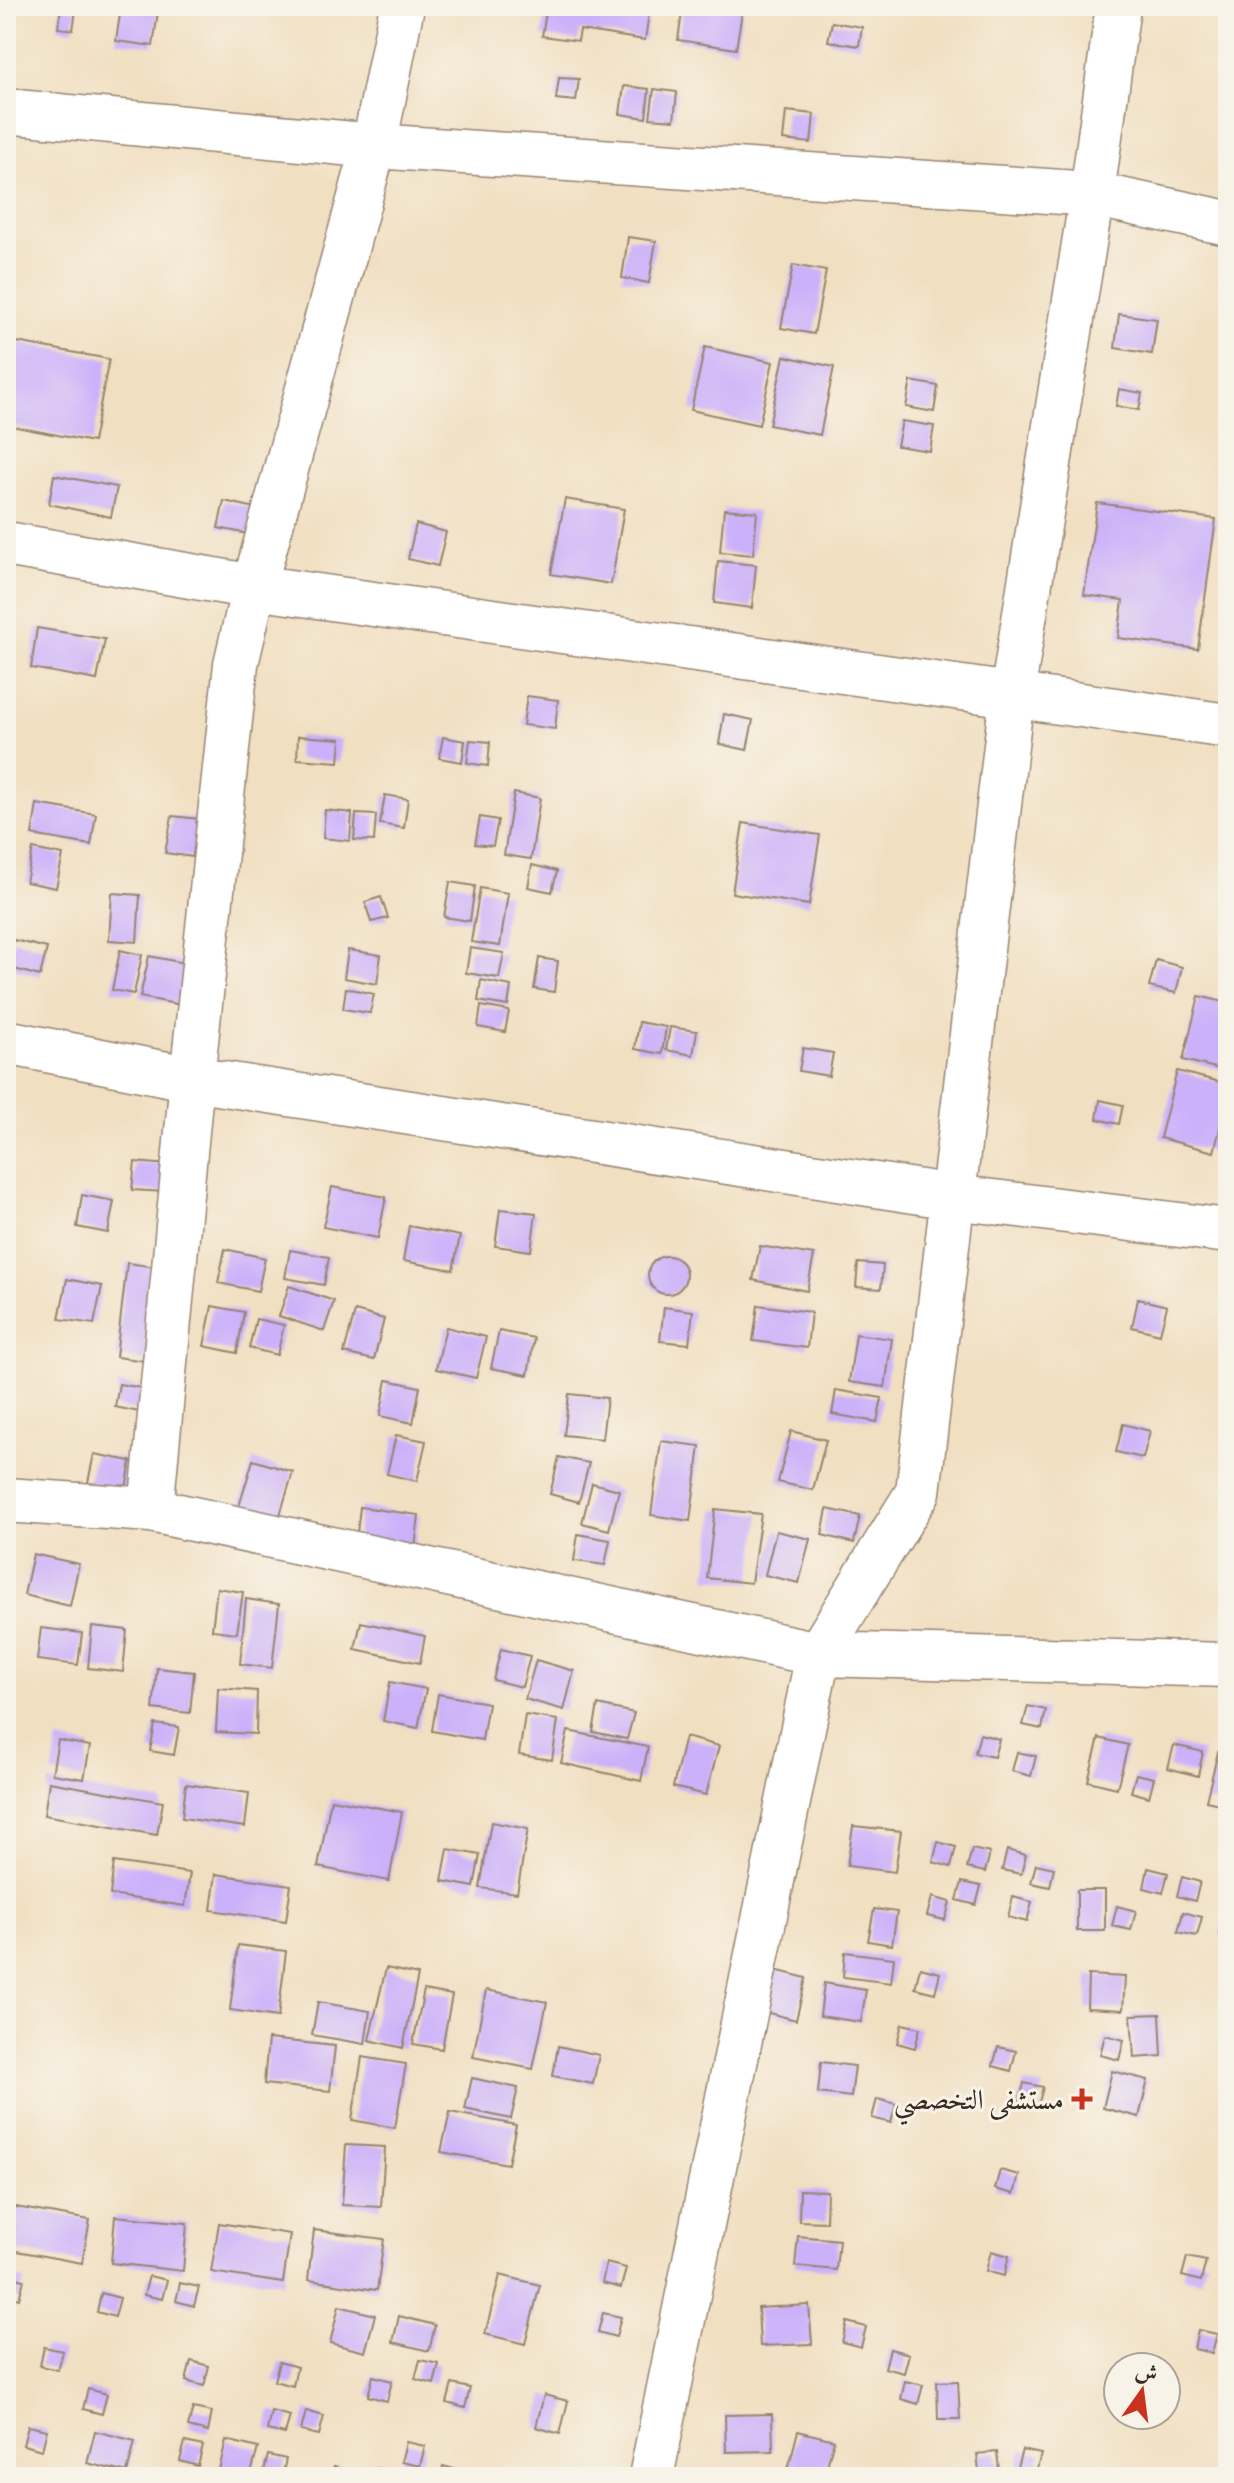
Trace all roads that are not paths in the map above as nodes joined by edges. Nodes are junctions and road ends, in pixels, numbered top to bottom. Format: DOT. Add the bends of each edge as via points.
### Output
graph roads {
  1 [pos="402,6"];
  2 [pos="1118,6"];
  3 [pos="6,111"];
  4 [pos="374,146"];
  5 [pos="1092,194"];
  6 [pos="1228,223"];
  7 [pos="6,544"];
  8 [pos="254,587"];
  9 [pos="1012,695"];
  10 [pos="1228,726"];
  11 [pos="6,1042"];
  12 [pos="192,1079"];
  13 [pos="953,1197"];
  14 [pos="1228,1231"];
  15 [pos="6,1500"];
  16 [pos="151,1510"];
  17 [pos="818,1654"];
  18 [pos="1228,1665"];
  19 [pos="651,2477"];
  1 -- 4 [label="street"];
  2 -- 5 [label="street"];
  3 -- 4 [label="street"];
  4 -- 5 [label="street"];
  4 -- 8 [label="street"];
  5 -- 6 [label="street"];
  5 -- 9 [label="street"];
  7 -- 8 [label="street"];
  8 -- 9 [label="street"];
  8 -- 12 [label="street" via="236,664"];
  9 -- 10 [label="street"];
  9 -- 13 [label="street"];
  11 -- 12 [label="street"];
  12 -- 13 [label="street"];
  12 -- 16 [label="street"];
  13 -- 14 [label="street"];
  13 -- 17 [label="street" via="918,1492"];
  15 -- 16 [label="street"];
  16 -- 17 [label="street"];
  17 -- 18 [label="street"];
  17 -- 19 [label="street"];
}
